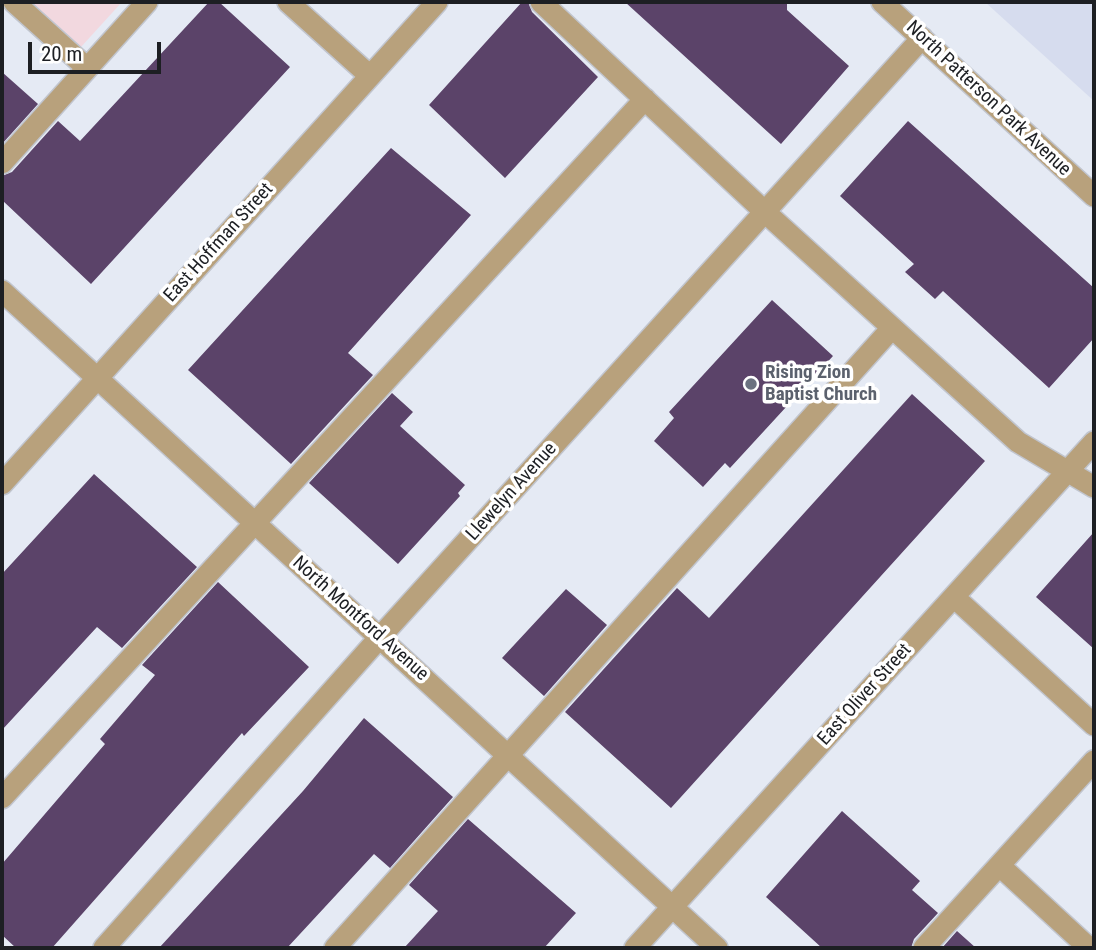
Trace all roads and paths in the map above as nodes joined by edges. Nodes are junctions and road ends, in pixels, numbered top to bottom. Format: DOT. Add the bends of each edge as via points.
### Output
graph roads {
  1 [pos="14,2"];
  2 [pos="147,2"];
  3 [pos="288,2"];
  4 [pos="437,2"];
  5 [pos="541,2"];
  6 [pos="882,2"];
  7 [pos="922,38"];
  8 [pos="87,68"];
  9 [pos="370,76"];
  10 [pos="645,99"];
  11 [pos="2,163"];
  12 [pos="1094,196"];
  13 [pos="766,213"];
  14 [pos="2,291"];
  15 [pos="892,328"];
  16 [pos="97,378"];
  17 [pos="1094,442"];
  18 [pos="1067,471"];
  19 [pos="2,484"];
  20 [pos="1094,487"];
  21 [pos="252,523"];
  22 [pos="954,597"];
  23 [pos="381,636"];
  24 [pos="1094,725"];
  25 [pos="508,756"];
  26 [pos="1094,761"];
  27 [pos="2,798"];
  28 [pos="1000,866"];
  29 [pos="672,907"];
  30 [pos="103,948"];
  31 [pos="335,948"];
  32 [pos="635,948"];
  33 [pos="717,948"];
  34 [pos="924,948"];
  35 [pos="1089,948"];
  1 -- 8 [label="street"];
  2 -- 8 [label="street"];
  3 -- 9 [label="street"];
  4 -- 9 [label="street, East Hoffman Street"];
  5 -- 10 [label="street"];
  6 -- 7 [label="street, North Patterson Park Avenue"];
  7 -- 12 [label="street, North Patterson Park Avenue"];
  7 -- 13 [label="street, Llewelyn Avenue"];
  8 -- 11 [label="street"];
  9 -- 16 [label="street, East Hoffman Street"];
  10 -- 13 [label="street"];
  10 -- 21 [label="street"];
  13 -- 15 [label="street"];
  13 -- 23 [label="street, Llewelyn Avenue"];
  14 -- 16 [label="street, North Montford Avenue"];
  15 -- 18 [label="street" via="1018,442"];
  15 -- 25 [label="street"];
  16 -- 19 [label="street, East Hoffman Street"];
  16 -- 21 [label="street, North Montford Avenue"];
  17 -- 18 [label="street, East Oliver Street"];
  18 -- 20 [label="street"];
  18 -- 22 [label="street, East Oliver Street"];
  21 -- 23 [label="street, North Montford Avenue"];
  21 -- 27 [label="street"];
  22 -- 24 [label="street"];
  22 -- 29 [label="street, East Oliver Street"];
  23 -- 25 [label="street, North Montford Avenue"];
  23 -- 30 [label="street, Llewelyn Avenue"];
  25 -- 29 [label="street, North Montford Avenue"];
  25 -- 31 [label="street"];
  26 -- 28 [label="street"];
  28 -- 34 [label="street"];
  28 -- 35 [label="street"];
  29 -- 32 [label="street, East Oliver Street"];
  29 -- 33 [label="street, North Montford Avenue"];
}
